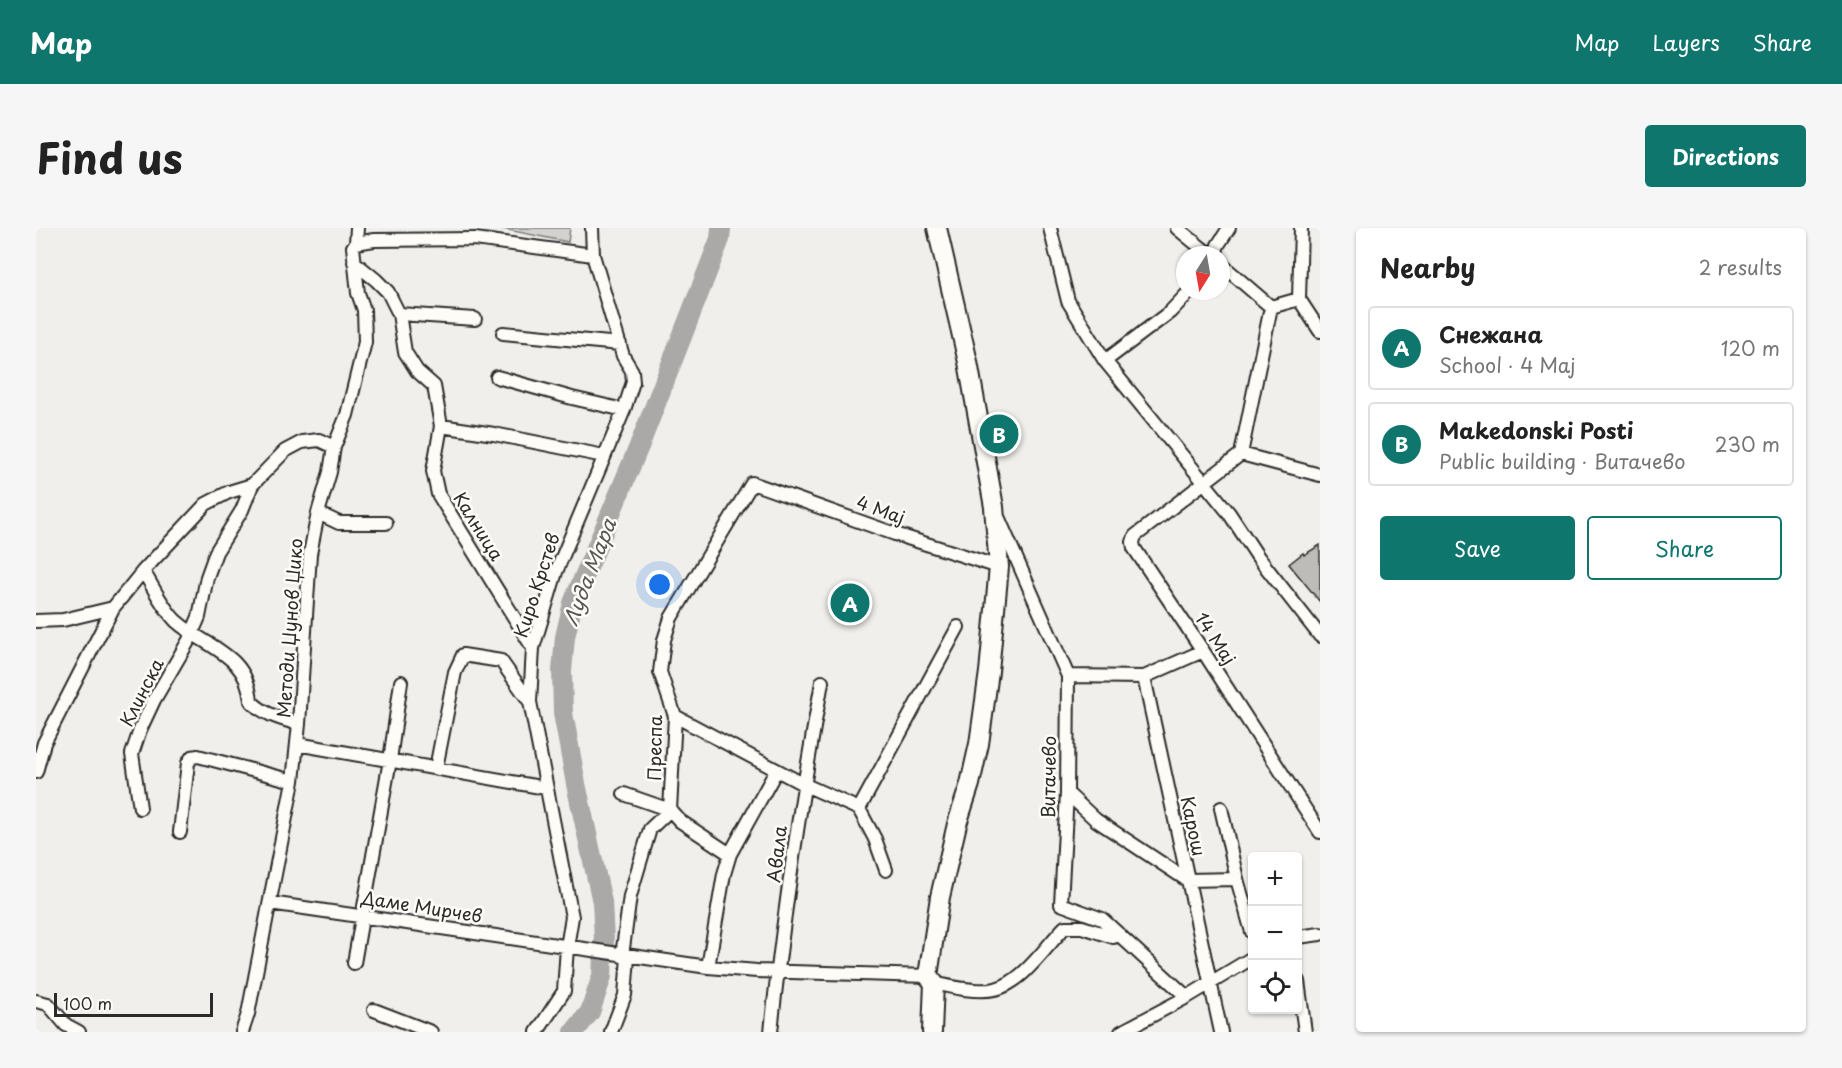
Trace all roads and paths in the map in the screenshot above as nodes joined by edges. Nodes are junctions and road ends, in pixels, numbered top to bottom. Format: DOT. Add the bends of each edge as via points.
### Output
graph roads {
  1 [pos="357,228"];
  2 [pos="592,228"];
  3 [pos="937,228"];
  4 [pos="1050,228"];
  5 [pos="1177,228"];
  6 [pos="1229,228"];
  7 [pos="1301,228"];
  8 [pos="356,243"];
  9 [pos="1201,246"];
  10 [pos="1218,246"];
  11 [pos="593,255"];
  12 [pos="354,262"];
  13 [pos="1230,272"];
  14 [pos="1299,299"];
  15 [pos="1181,300"];
  16 [pos="1271,307"];
  17 [pos="399,314"];
  18 [pos="475,319"];
  19 [pos="1320,331"];
  20 [pos="504,333"];
  21 [pos="620,344"];
  22 [pos="1105,361"];
  23 [pos="497,377"];
  24 [pos="624,410"];
  25 [pos="441,426"];
  26 [pos="334,447"];
  27 [pos="1240,454"];
  28 [pos="604,456"];
  29 [pos="1320,475"];
  30 [pos="1204,482"];
  31 [pos="752,483"];
  32 [pos="252,485"];
  33 [pos="994,507"];
  34 [pos="318,513"];
  35 [pos="386,523"];
  36 [pos="999,567"];
  37 [pos="143,571"];
  38 [pos="113,608"];
  39 [pos="36,621"];
  40 [pos="958,627"];
  41 [pos="193,632"];
  42 [pos="1320,636"];
  43 [pos="533,648"];
  44 [pos="1203,651"];
  45 [pos="1068,676"];
  46 [pos="1144,677"];
  47 [pos="401,682"];
  48 [pos="822,682"];
  49 [pos="530,702"];
  50 [pos="675,716"];
  51 [pos="299,724"];
  52 [pos="297,744"];
  53 [pos="390,760"];
  54 [pos="436,768"];
  55 [pos="776,771"];
  56 [pos="36,772"];
  57 [pos="293,781"];
  58 [pos="803,784"];
  59 [pos="546,788"];
  60 [pos="1067,793"];
  61 [pos="624,794"];
  62 [pos="140,808"];
  63 [pos="1221,808"];
  64 [pos="859,809"];
  65 [pos="670,810"];
  66 [pos="180,832"];
  67 [pos="1320,832"];
  68 [pos="730,854"];
  69 [pos="886,870"];
  70 [pos="1238,879"];
  71 [pos="1187,880"];
  72 [pos="270,903"];
  73 [pos="363,915"];
  74 [pos="1248,917"];
  75 [pos="1320,934"];
  76 [pos="1120,935"];
  77 [pos="1302,936"];
  78 [pos="567,947"];
  79 [pos="625,956"];
  80 [pos="1248,960"];
  81 [pos="354,963"];
  82 [pos="708,967"];
  83 [pos="778,971"];
  84 [pos="931,980"];
  85 [pos="1211,983"];
  86 [pos="1186,997"];
  87 [pos="36,1001"];
  88 [pos="374,1010"];
  89 [pos="1302,1010"];
  90 [pos="1136,1028"];
  91 [pos="79,1032"];
  92 [pos="242,1032"];
  93 [pos="431,1032"];
  94 [pos="537,1032"];
  95 [pos="611,1032"];
  96 [pos="771,1032"];
  97 [pos="932,1032"];
  98 [pos="1121,1032"];
  99 [pos="1221,1032"];
  100 [pos="1305,1032"];
  1 -- 8 [label="street, Методи Џунов Џико"];
  2 -- 11 [label="street, Киро Крстев"];
  3 -- 33 [label="main road" via="968,362"];
  4 -- 22 [label="street" via="1068,301"];
  5 -- 9 [label="street"];
  6 -- 10 [label="street"];
  7 -- 14 [label="street"];
  8 -- 11 [label="street" via="475,239"];
  8 -- 12 [label="street, Методи Џунов Џико"];
  11 -- 21 [label="street, Киро Крстев"];
  12 -- 17 [label="street, Калница" via="388,292"];
  12 -- 26 [label="street, Методи Џунов Џико" via="364,310 365,342 347,415"];
  13 -- 16 [label="street"];
  14 -- 16 [label="street"];
  14 -- 19 [label="street"];
  15 -- 22 [label="street"];
  16 -- 27 [label="street"];
  17 -- 18 [label="street"];
  17 -- 25 [label="street, Калница" via="405,352 417,371 434,386"];
  20 -- 21 [label="street"];
  21 -- 24 [label="street, Киро Крстев" via="633,382"];
  22 -- 30 [label="street"];
  23 -- 24 [label="street"];
  24 -- 28 [label="street, Киро Крстев"];
  25 -- 28 [label="street"];
  25 -- 43 [label="street, Калница" via="433,471 438,494"];
  26 -- 32 [label="street" via="319,440 302,442 285,451"];
  26 -- 34 [label="street, Методи Џунов Џико"];
  27 -- 29 [label="street"];
  27 -- 30 [label="street"];
  28 -- 43 [label="street, Киро Крстев" via="556,572"];
  30 -- 42 [label="street"];
  30 -- 44 [label="street, 14 Мај" via="1133,542"];
  31 -- 36 [label="street, 4 Мај"];
  31 -- 50 [label="street, Преспа" via="671,618 660,672"];
  32 -- 37 [label="street" via="206,504"];
  32 -- 41 [label="street, Клинска" via="242,510 216,552"];
  33 -- 36 [label="main road"];
  33 -- 45 [label="street, Витачево"];
  34 -- 35 [label="street" via="339,523"];
  34 -- 51 [label="street, Методи Џунов Џико" via="310,554"];
  36 -- 84 [label="main road" via="979,744 940,897"];
  37 -- 38 [label="street"];
  37 -- 41 [label="street" via="165,609"];
  38 -- 39 [label="street" via="63,620"];
  38 -- 56 [label="street" via="44,742"];
  40 -- 64 [label="street"];
  41 -- 51 [label="street" via="224,652 243,673 251,701 259,709"];
  41 -- 62 [label="street, Клинска" via="154,699 132,754"];
  43 -- 49 [label="street, Киро Крстев"];
  44 -- 46 [label="street"];
  44 -- 67 [label="street, 14 Мај"];
  45 -- 46 [label="street"];
  45 -- 60 [label="street, Витачево"];
  46 -- 71 [label="street, Карош"];
  47 -- 53 [label="street"];
  48 -- 58 [label="street, Авала"];
  49 -- 54 [label="street" via="501,661 463,655 455,672"];
  49 -- 59 [label="street, Киро Крстев"];
  50 -- 55 [label="street"];
  50 -- 65 [label="street, Преспа"];
  51 -- 52 [label="street, Методи Џунов Џико"];
  52 -- 53 [label="street"];
  52 -- 57 [label="street, Методи Џунов Џико"];
  53 -- 54 [label="street"];
  53 -- 73 [label="street"];
  54 -- 59 [label="street"];
  55 -- 58 [label="street"];
  55 -- 68 [label="street"];
  57 -- 66 [label="street" via="192,757 188,763"];
  57 -- 72 [label="street, Методи Џунов Џико"];
  58 -- 64 [label="street"];
  58 -- 83 [label="street, Авала"];
  59 -- 78 [label="street, Киро Крстев" via="572,917"];
  60 -- 71 [label="street" via="1096,820"];
  60 -- 76 [label="street, Витачево" via="1061,904 1102,919"];
  61 -- 65 [label="street"];
  63 -- 70 [label="street"];
  64 -- 69 [label="street" via="876,839"];
  65 -- 68 [label="street"];
  65 -- 79 [label="street" via="650,829 630,896"];
  68 -- 82 [label="street"];
  70 -- 71 [label="street"];
  70 -- 74 [label="street"];
  71 -- 85 [label="street, Карош"];
  72 -- 73 [label="street, Даме Мирчев"];
  72 -- 92 [label="street, Методи Џунов Џико"];
  73 -- 78 [label="street, Даме Мирчев"];
  73 -- 81 [label="street"];
  75 -- 77 [label="street"];
  76 -- 84 [label="street, Даме Мирчев" via="1065,927 1025,971 996,989 954,988"];
  76 -- 86 [label="street, Витачево"];
  78 -- 79 [label="street, Даме Мирчев"];
  78 -- 94 [label="street, Киро Крстев" via="564,991"];
  79 -- 82 [label="street, Даме Мирчев"];
  79 -- 95 [label="street" via="625,995"];
  80 -- 85 [label="street"];
  82 -- 83 [label="street, Даме Мирчев"];
  83 -- 84 [label="street, Даме Мирчев"];
  83 -- 96 [label="street, Авала"];
  84 -- 97 [label="main road"];
  85 -- 86 [label="street"];
  85 -- 99 [label="street, Карош"];
  86 -- 90 [label="street"];
  87 -- 91 [label="street" via="48,1004"];
  88 -- 93 [label="street"];
  89 -- 100 [label="street"];
  90 -- 98 [label="street"];
}
